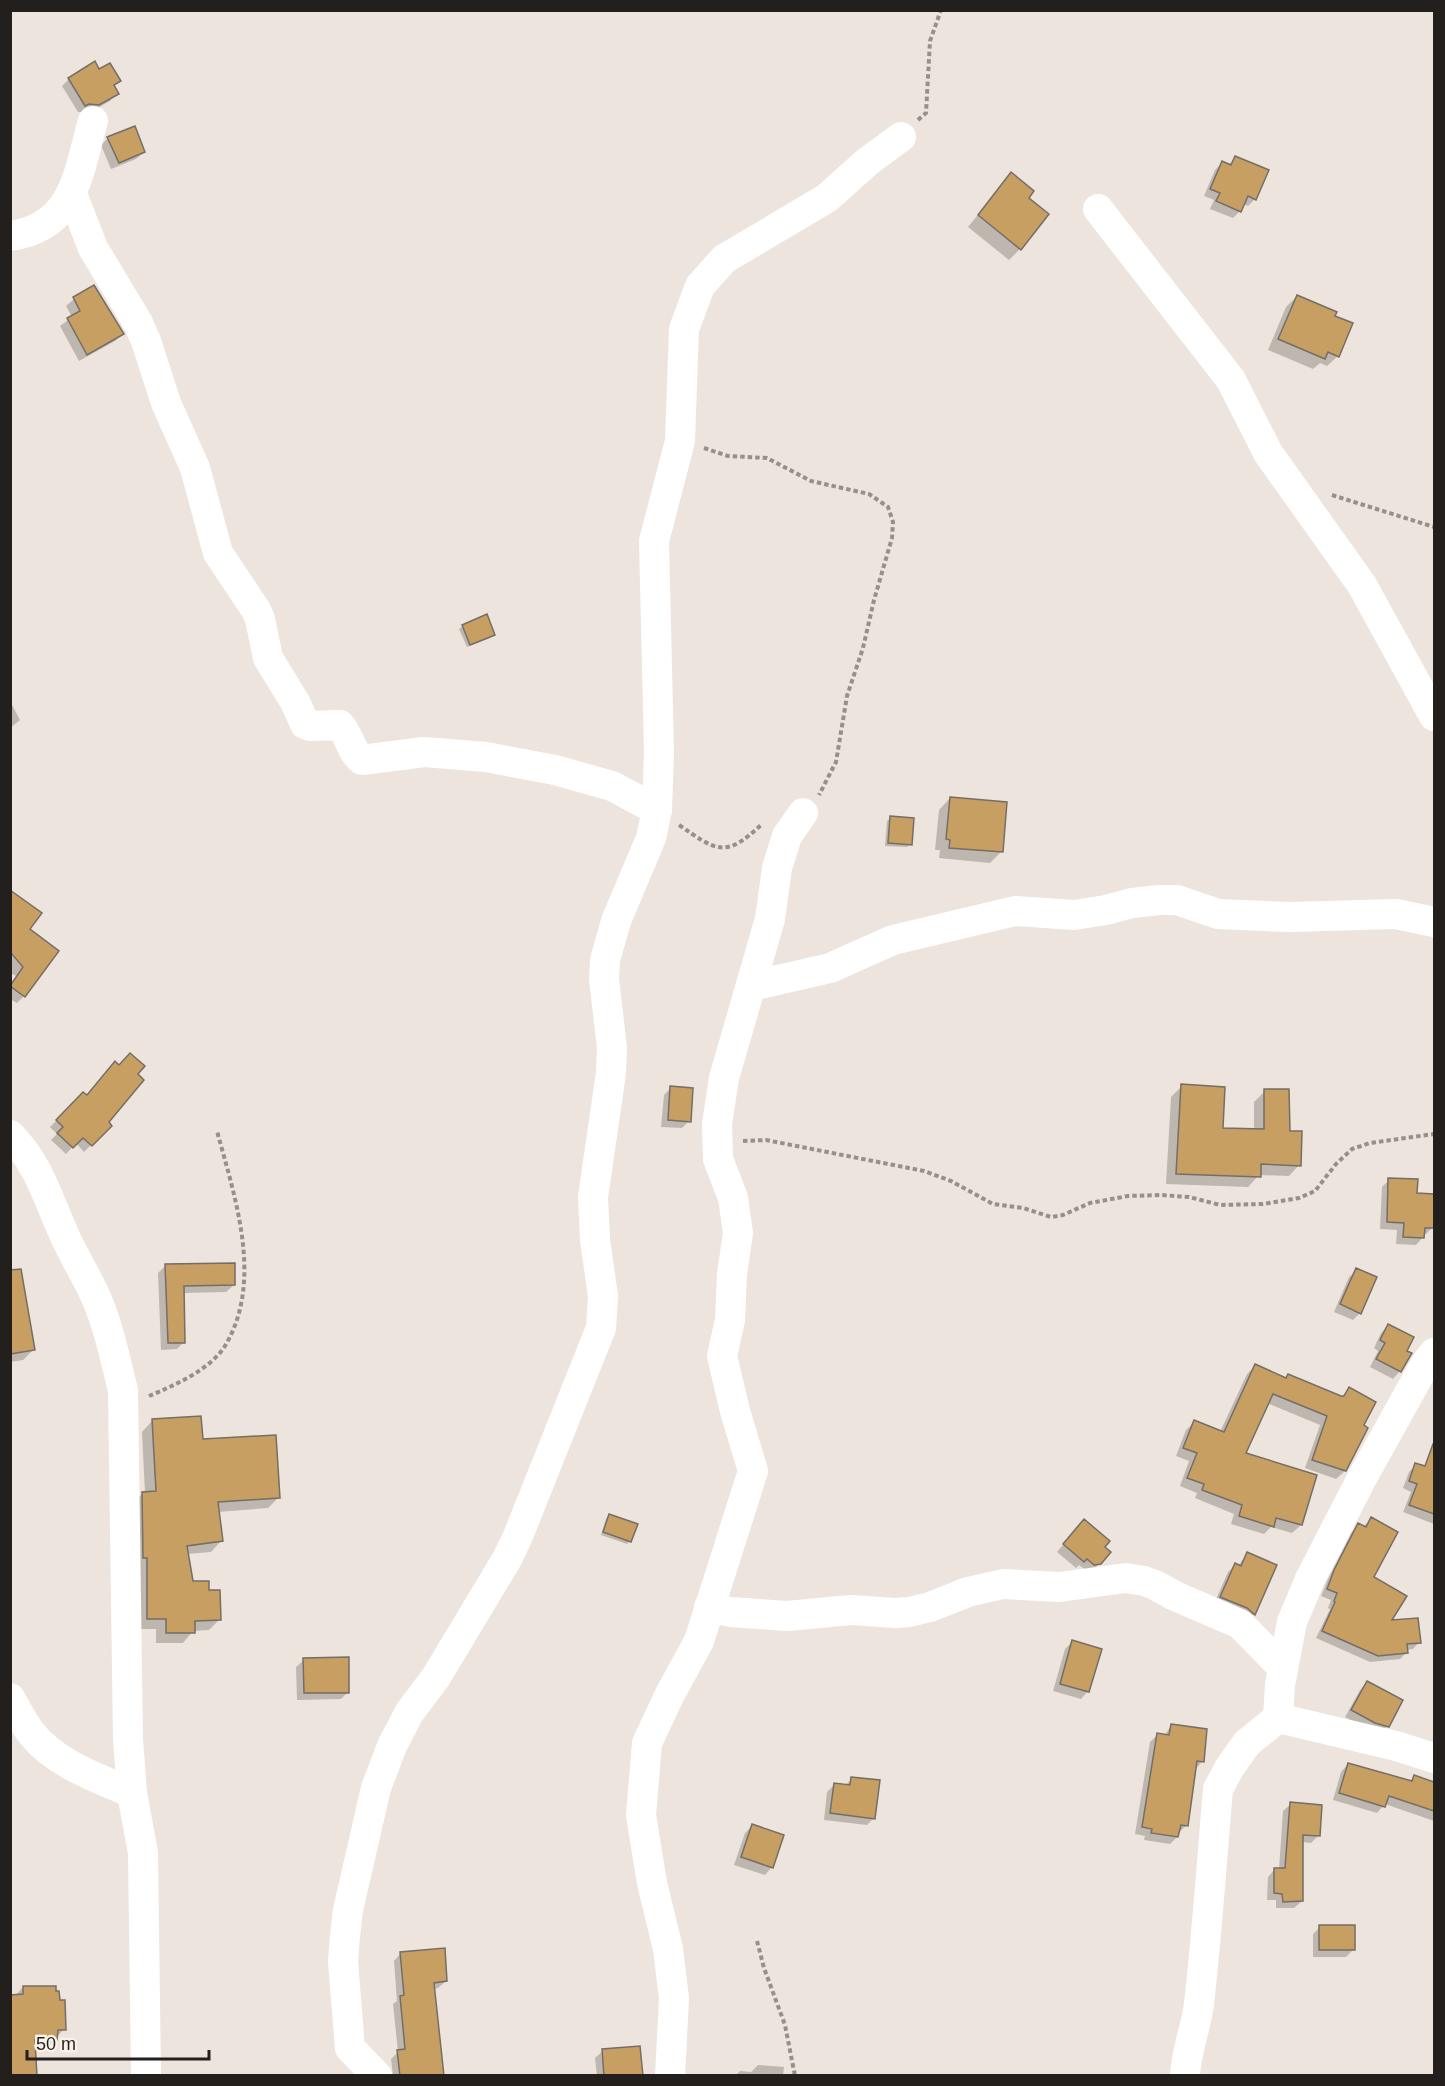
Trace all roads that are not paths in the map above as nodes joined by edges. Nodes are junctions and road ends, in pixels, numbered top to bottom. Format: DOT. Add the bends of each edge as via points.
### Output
graph roads {
  1 [pos="93,121"];
  2 [pos="900,137"];
  3 [pos="72,194"];
  4 [pos="1098,209"];
  5 [pos="10,236"];
  6 [pos="1434,716"];
  7 [pos="657,810"];
  8 [pos="803,813"];
  9 [pos="1434,922"];
  10 [pos="752,986"];
  11 [pos="10,1135"];
  12 [pos="1434,1353"];
  13 [pos="709,1607"];
  14 [pos="1283,1668"];
  15 [pos="10,1698"];
  16 [pos="1278,1718"];
  17 [pos="1434,1758"];
  18 [pos="132,1793"];
  19 [pos="347,2062"];
  20 [pos="146,2076"];
  21 [pos="377,2076"];
  22 [pos="670,2076"];
  23 [pos="1185,2076"];
  1 -- 3 [label="street"];
  2 -- 7 [label="street" via="827,198 724,260 700,286 684,329 680,441 654,541"];
  3 -- 5 [label="street" via="53,220"];
  3 -- 7 [label="street" via="93,248 146,341 166,403 195,468 218,554 256,610 268,658 305,723 340,725 362,760 424,752 486,757 602,783"];
  4 -- 6 [label="street" via="1231,380 1268,453 1362,585"];
  7 -- 19 [label="street" via="651,837 616,921 605,960 611,1073 593,1197 603,1296 601,1328 518,1536 436,1677 409,1713 376,1788 345,1936"];
  8 -- 10 [label="street" via="787,836 777,868 770,919"];
  9 -- 10 [label="street" via="1396,914 1218,914 1177,900 1074,915 1015,911 893,940 831,968"];
  10 -- 13 [label="street" via="724,1078 717,1124 718,1159 733,1198 738,1233 730,1320 722,1356 753,1471"];
  11 -- 18 [label="street" via="37,1172 95,1295 123,1390"];
  12 -- 14 [label="street" via="1310,1579 1293,1622"];
  13 -- 14 [label="street" via="787,1616 851,1610 895,1614 930,1607 994,1585 1059,1587 1125,1578 1155,1585 1240,1624"];
  13 -- 22 [label="street" via="699,1641 647,1743 641,1815 674,1998"];
  14 -- 16 [label="street"];
  15 -- 18 [label="street" via="22,1721 46,1749"];
  16 -- 17 [label="street"];
  16 -- 23 [label="street" via="1246,1743 1218,1789 1206,1952"];
  18 -- 20 [label="street" via="143,1853"];
  19 -- 21 [label="street"];
}
